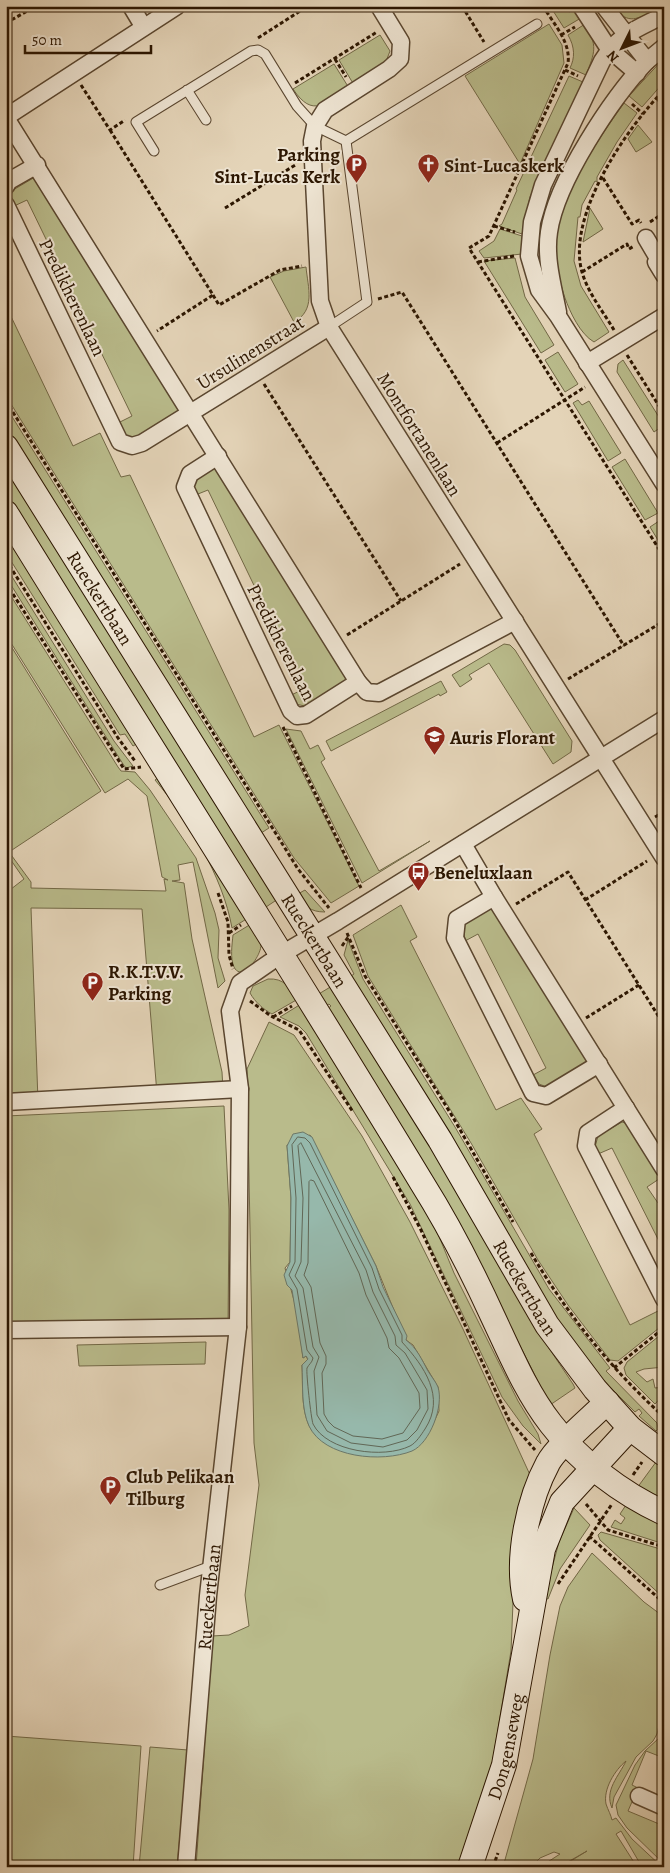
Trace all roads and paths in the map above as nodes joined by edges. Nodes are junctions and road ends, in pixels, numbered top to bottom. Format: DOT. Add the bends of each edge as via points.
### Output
graph roads {
  1 [pos="36,6"];
  2 [pos="131,6"];
  3 [pos="177,6"];
  4 [pos="308,6"];
  5 [pos="379,6"];
  6 [pos="462,6"];
  7 [pos="580,6"];
  8 [pos="604,6"];
  9 [pos="31,7"];
  10 [pos="664,15"];
  11 [pos="6,23"];
  12 [pos="390,24"];
  13 [pos="536,24"];
  14 [pos="143,26"];
  15 [pos="625,34"];
  16 [pos="250,42"];
  17 [pos="664,47"];
  18 [pos="610,49"];
  19 [pos="491,52"];
  20 [pos="335,59"];
  21 [pos="642,67"];
  22 [pos="74,72"];
  23 [pos="286,89"];
  24 [pos="187,90"];
  25 [pos="664,90"];
  26 [pos="355,91"];
  27 [pos="657,98"];
  28 [pos="664,108"];
  29 [pos="6,117"];
  30 [pos="126,120"];
  31 [pos="206,120"];
  32 [pos="315,126"];
  33 [pos="110,130"];
  34 [pos="346,141"];
  35 [pos="154,151"];
  36 [pos="312,163"];
  37 [pos="37,165"];
  38 [pos="603,177"];
  39 [pos="6,186"];
  40 [pos="6,205"];
  41 [pos="225,208"];
  42 [pos="664,213"];
  43 [pos="494,226"];
  44 [pos="530,237"];
  45 [pos="646,238"];
  46 [pos="529,256"];
  47 [pos="478,262"];
  48 [pos="318,264"];
  49 [pos="582,272"];
  50 [pos="664,275"];
  51 [pos="213,295"];
  52 [pos="367,302"];
  53 [pos="558,316"];
  54 [pos="664,316"];
  55 [pos="329,327"];
  56 [pos="145,338"];
  57 [pos="620,343"];
  58 [pos="587,363"];
  59 [pos="598,380"];
  60 [pos="263,382"];
  61 [pos="192,412"];
  62 [pos="664,414"];
  63 [pos="497,443"];
  64 [pos="6,447"];
  65 [pos="218,456"];
  66 [pos="664,484"];
  67 [pos="6,513"];
  68 [pos="473,556"];
  69 [pos="6,560"];
  70 [pos="6,583"];
  71 [pos="401,601"];
  72 [pos="515,621"];
  73 [pos="664,621"];
  74 [pos="334,644"];
  75 [pos="624,646"];
  76 [pos="358,682"];
  77 [pos="557,686"];
  78 [pos="290,711"];
  79 [pos="664,719"];
  80 [pos="602,757"];
  81 [pos="140,767"];
  82 [pos="146,773"];
  83 [pos="463,844"];
  84 [pos="662,852"];
  85 [pos="217,892"];
  86 [pos="494,897"];
  87 [pos="585,900"];
  88 [pos="369,903"];
  89 [pos="503,912"];
  90 [pos="313,936"];
  91 [pos="282,954"];
  92 [pos="240,983"];
  93 [pos="639,985"];
  94 [pos="574,1025"];
  95 [pos="664,1025"];
  96 [pos="598,1064"];
  97 [pos="240,1090"];
  98 [pos="6,1102"];
  99 [pos="626,1108"];
  100 [pos="353,1112"];
  101 [pos="388,1169"];
  102 [pos="664,1169"];
  103 [pos="664,1299"];
  104 [pos="238,1327"];
  105 [pos="664,1328"];
  106 [pos="6,1330"];
  107 [pos="614,1368"];
  108 [pos="607,1402"];
  109 [pos="630,1428"];
  110 [pos="567,1442"];
  111 [pos="664,1454"];
  112 [pos="548,1463"];
  113 [pos="593,1468"];
  114 [pos="573,1490"];
  115 [pos="664,1514"];
  116 [pos="589,1536"];
  117 [pos="664,1547"];
  118 [pos="211,1566"];
  119 [pos="160,1585"];
  120 [pos="664,1603"];
  121 [pos="530,1622"];
  122 [pos="638,1796"];
  123 [pos="664,1807"];
  124 [pos="186,1867"];
  125 [pos="470,1867"];
  1 -- 9 [label="path"];
  2 -- 14 [label="street"];
  3 -- 14 [label="street"];
  4 -- 16 [label="path"];
  5 -- 12 [label="street"];
  6 -- 19 [label="path"];
  7 -- 18 [label="street"];
  8 -- 15 [label="street"];
  9 -- 11 [label="path"];
  10 -- 15 [label="street"];
  12 -- 20 [label="path"];
  12 -- 26 [label="street" via="402,42 400,59"];
  13 -- 19 [label="lane"];
  14 -- 22 [label="street"];
  15 -- 18 [label="street"];
  15 -- 21 [label="street"];
  17 -- 21 [label="street"];
  18 -- 21 [label="street"];
  18 -- 44 [label="street" via="543,185"];
  19 -- 34 [label="lane"];
  20 -- 23 [label="path"];
  20 -- 26 [label="path"];
  21 -- 53 [label="street" via="596,129 552,217 548,250"];
  22 -- 29 [label="street"];
  22 -- 33 [label="path"];
  23 -- 24 [label="lane" via="264,54 258,50 251,51"];
  23 -- 32 [label="lane"];
  24 -- 31 [label="lane"];
  24 -- 35 [label="lane" via="136,122"];
  25 -- 27 [label="path"];
  26 -- 32 [label="street" via="325,110"];
  27 -- 28 [label="path"];
  27 -- 38 [label="path" via="627,136"];
  29 -- 37 [label="street, Predikherenlaan"];
  30 -- 33 [label="path"];
  32 -- 34 [label="lane"];
  32 -- 36 [label="street, Montfortanenlaan"];
  33 -- 51 [label="path"];
  34 -- 52 [label="lane"];
  36 -- 41 [label="path" via="296,164"];
  36 -- 48 [label="street, Montfortanenlaan"];
  37 -- 39 [label="street"];
  37 -- 56 [label="street, Predikherenlaan"];
  38 -- 42 [label="path" via="632,224 638,220 643,226"];
  38 -- 49 [label="path" via="582,224"];
  40 -- 61 [label="street, Predikherenlaan" via="120,442 132,446 142,443"];
  43 -- 44 [label="path"];
  44 -- 46 [label="street"];
  45 -- 49 [label="path" via="629,249 626,244"];
  45 -- 50 [label="street" via="660,260 656,262"];
  46 -- 47 [label="path"];
  46 -- 53 [label="street" via="539,290"];
  48 -- 51 [label="path" via="280,270 219,305"];
  48 -- 55 [label="street, Montfortanenlaan" via="320,301"];
  49 -- 57 [label="path" via="585,283"];
  51 -- 56 [label="path"];
  52 -- 55 [label="lane"];
  52 -- 63 [label="path" via="402,292"];
  53 -- 58 [label="street"];
  54 -- 57 [label="street"];
  55 -- 61 [label="street, Ursulinenstraat"];
  55 -- 68 [label="street, Montfortanenlaan"];
  56 -- 61 [label="street, Predikherenlaan"];
  57 -- 58 [label="street"];
  57 -- 62 [label="path"];
  58 -- 59 [label="street"];
  59 -- 63 [label="path"];
  59 -- 66 [label="street"];
  60 -- 71 [label="path"];
  61 -- 65 [label="street, Predikherenlaan"];
  63 -- 75 [label="path"];
  64 -- 90 [label="main road, Rueckertbaan"];
  65 -- 74 [label="street, Predikherenlaan"];
  65 -- 78 [label="street, Predikherenlaan" via="190,474 185,487"];
  67 -- 91 [label="main road, Rueckertbaan"];
  68 -- 71 [label="path"];
  68 -- 72 [label="street, Montfortanenlaan"];
  69 -- 81 [label="path" via="118,738"];
  70 -- 81 [label="path" via="124,769"];
  71 -- 74 [label="path"];
  72 -- 76 [label="street" via="379,693 367,692"];
  72 -- 77 [label="street, Montfortanenlaan"];
  73 -- 75 [label="path"];
  74 -- 76 [label="street, Predikherenlaan"];
  75 -- 77 [label="path"];
  76 -- 78 [label="street, Predikherenlaan" via="306,715 297,716"];
  77 -- 80 [label="street, Montfortanenlaan"];
  78 -- 88 [label="path" via="282,725"];
  79 -- 80 [label="street"];
  80 -- 83 [label="street"];
  80 -- 84 [label="street, Montfortanenlaan"];
  81 -- 82 [label="path"];
  83 -- 86 [label="street"];
  83 -- 88 [label="street"];
  84 -- 87 [label="path"];
  85 -- 92 [label="path" via="228,922 230,965"];
  86 -- 89 [label="street"];
  86 -- 96 [label="street" via="457,919 455,938 533,1093 546,1096"];
  87 -- 89 [label="path" via="568,872"];
  87 -- 93 [label="path"];
  88 -- 90 [label="street"];
  89 -- 94 [label="street"];
  90 -- 91 [label="street"];
  90 -- 108 [label="main road, Rueckertbaan" via="440,1140 547,1325"];
  91 -- 92 [label="street, Rueckertbaan"];
  91 -- 110 [label="main road, Rueckertbaan" via="435,1204 539,1408"];
  92 -- 97 [label="street, Rueckertbaan" via="230,1011"];
  92 -- 100 [label="path" via="252,1004 299,1030"];
  93 -- 94 [label="path"];
  93 -- 95 [label="path"];
  94 -- 96 [label="street"];
  96 -- 99 [label="street"];
  97 -- 98 [label="street"];
  97 -- 104 [label="street, Rueckertbaan"];
  99 -- 102 [label="street"];
  99 -- 103 [label="street" via="588,1133 586,1146"];
  101 -- 112 [label="path" via="421,1230 509,1420"];
  104 -- 106 [label="street"];
  104 -- 118 [label="street, Rueckertbaan"];
  105 -- 107 [label="path"];
  108 -- 109 [label="main road, Rueckertbaan"];
  108 -- 110 [label="main road, Dongenseweg"];
  109 -- 111 [label="main road, Rueckertbaan"];
  109 -- 113 [label="main road, Dongenseweg"];
  110 -- 112 [label="main road, Dongenseweg"];
  110 -- 113 [label="main road, Rueckertbaan"];
  112 -- 121 [label="main road, Dongenseweg" via="530,1508 525,1536 524,1593"];
  113 -- 114 [label="main road, Dongenseweg"];
  113 -- 115 [label="main road, Rueckertbaan" via="643,1504"];
  114 -- 117 [label="path" via="608,1530"];
  114 -- 121 [label="main road, Dongenseweg" via="562,1502 543,1549"];
  116 -- 120 [label="path"];
  118 -- 119 [label="lane"];
  118 -- 124 [label="street, Rueckertbaan"];
  121 -- 125 [label="main road, Dongenseweg" via="504,1765"];
  122 -- 123 [label="street"];
}
